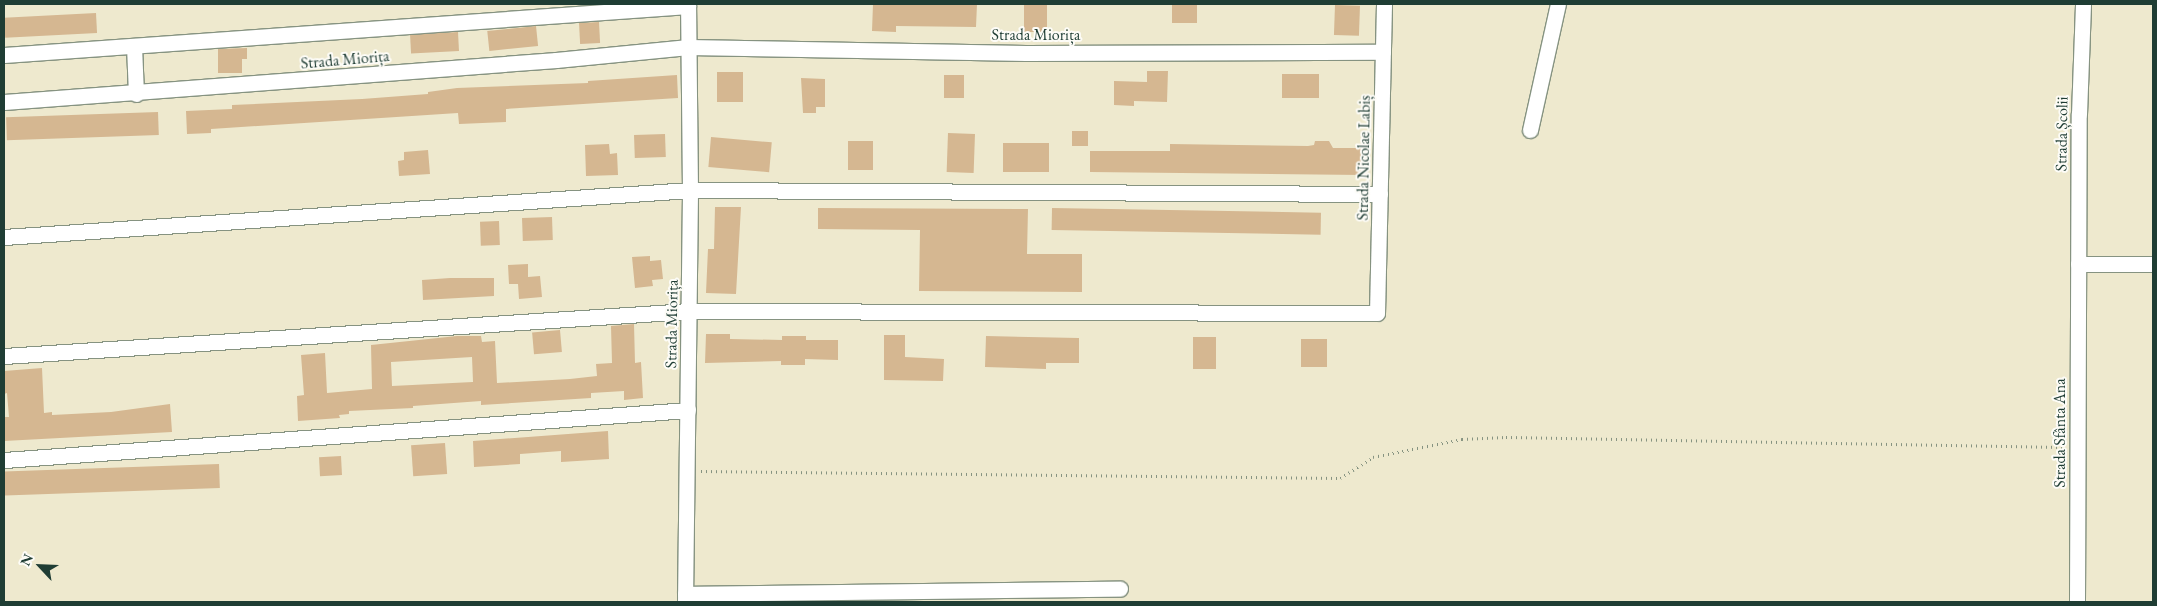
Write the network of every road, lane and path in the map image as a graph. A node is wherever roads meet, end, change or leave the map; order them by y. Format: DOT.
graph roads {
  1 [pos="1384,4"];
  2 [pos="1558,4"];
  3 [pos="2083,4"];
  4 [pos="688,5"];
  5 [pos="134,46"];
  6 [pos="688,47"];
  7 [pos="1383,52"];
  8 [pos="4,55"];
  9 [pos="136,94"];
  10 [pos="4,102"];
  11 [pos="1530,130"];
  12 [pos="690,190"];
  13 [pos="1380,194"];
  14 [pos="4,236"];
  15 [pos="2078,264"];
  16 [pos="2153,264"];
  17 [pos="690,311"];
  18 [pos="4,356"];
  19 [pos="688,410"];
  20 [pos="2078,448"];
  21 [pos="4,460"];
  22 [pos="687,470"];
  23 [pos="1120,589"];
  24 [pos="685,598"];
  25 [pos="2077,602"];
  1 -- 7 [label="street, Strada Nicolae Labiș"];
  2 -- 11 [label="street"];
  3 -- 15 [label="street, Strada Școlii"];
  4 -- 5 [label="street, Strada Miorița"];
  4 -- 6 [label="street, Strada Miorița"];
  5 -- 8 [label="street, Strada Miorița"];
  5 -- 9 [label="street"];
  6 -- 7 [label="street, Strada Miorița"];
  6 -- 9 [label="street, Strada Miorița"];
  6 -- 12 [label="street, Strada Miorița"];
  7 -- 13 [label="street, Strada Nicolae Labiș"];
  9 -- 10 [label="street, Strada Miorița"];
  12 -- 13 [label="street"];
  12 -- 14 [label="street"];
  12 -- 17 [label="street, Strada Miorița"];
  13 -- 17 [label="street, Strada Nicolae Labiș"];
  15 -- 16 [label="street"];
  15 -- 20 [label="street, Strada Sfânta Ana"];
  17 -- 18 [label="street"];
  17 -- 19 [label="street, Strada Miorița"];
  19 -- 21 [label="street"];
  19 -- 22 [label="street, Strada Miorița"];
  20 -- 22 [label="path"];
  20 -- 25 [label="street, Strada Sfânta Ana"];
  22 -- 24 [label="street, Strada Miorița"];
  23 -- 24 [label="street"];
}
